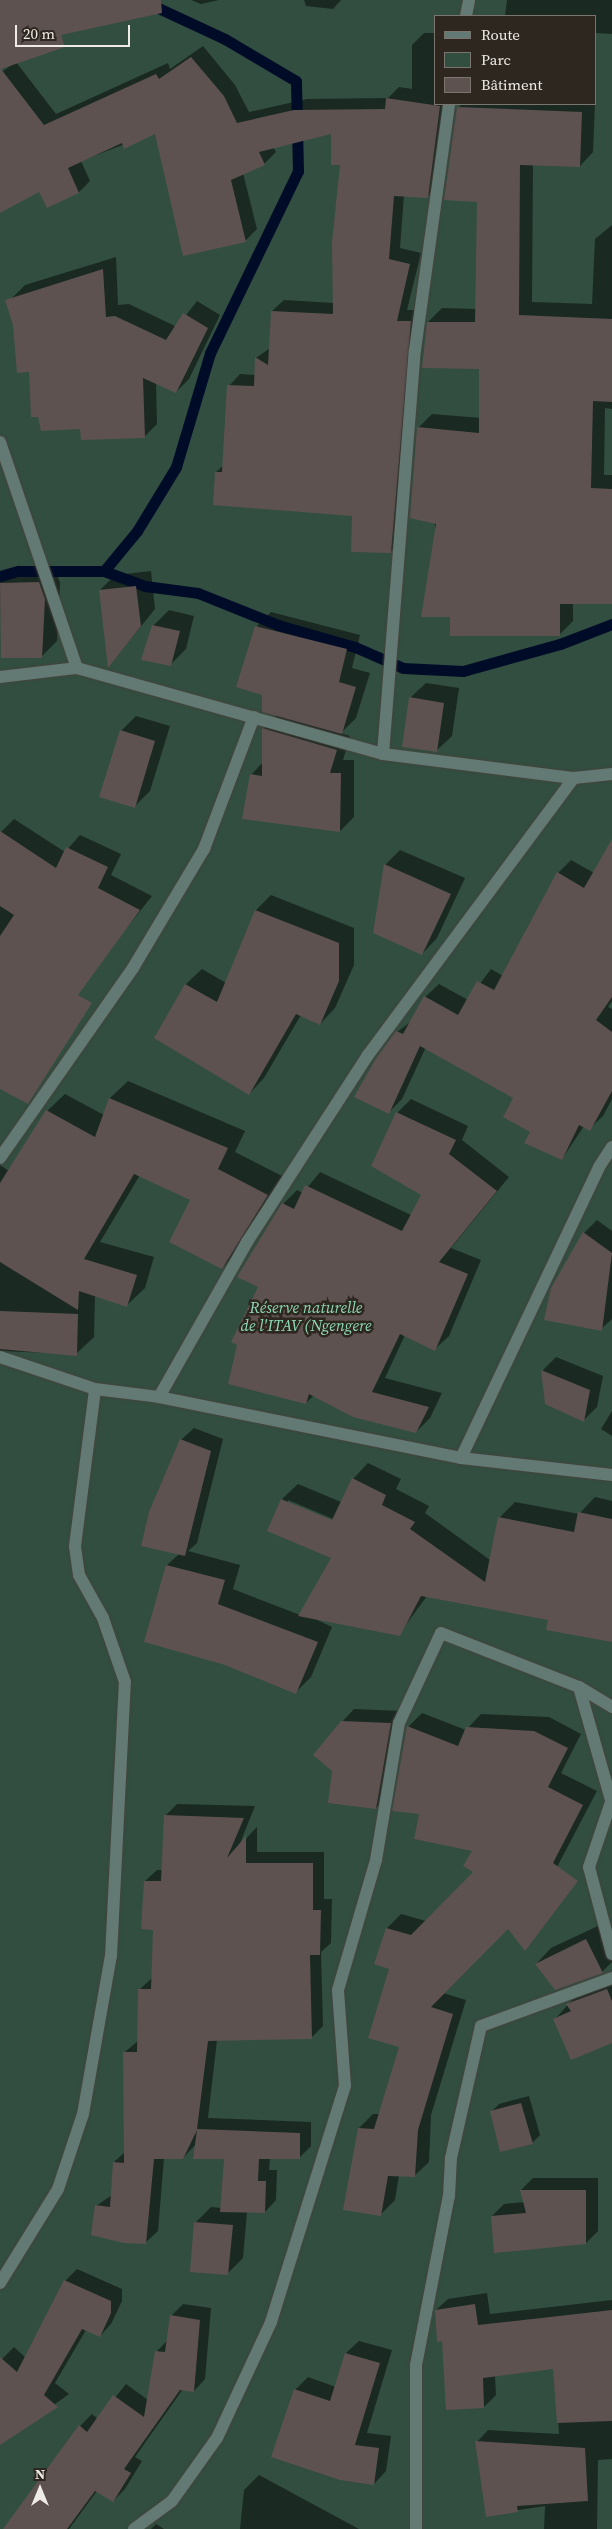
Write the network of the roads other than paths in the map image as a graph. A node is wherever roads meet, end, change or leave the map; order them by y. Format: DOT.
graph roads {
  1 [pos="469,0"];
  2 [pos="466,15"];
  3 [pos="450,105"];
  4 [pos="0,442"];
  5 [pos="77,668"];
  6 [pos="0,677"];
  7 [pos="254,717"];
  8 [pos="383,754"];
  9 [pos="612,774"];
  10 [pos="574,778"];
  11 [pos="612,1148"];
  12 [pos="0,1157"];
  13 [pos="0,1357"];
  14 [pos="95,1389"];
  15 [pos="159,1397"];
  16 [pos="462,1458"];
  17 [pos="612,1475"];
  18 [pos="580,1687"];
  19 [pos="612,1706"];
  20 [pos="612,1803"];
  21 [pos="612,1954"];
  22 [pos="612,1978"];
  23 [pos="0,2283"];
  24 [pos="134,2529"];
  25 [pos="416,2529"];
  1 -- 2 [label="street"];
  3 -- 8 [label="street"];
  4 -- 5 [label="street"];
  5 -- 6 [label="street"];
  5 -- 7 [label="street"];
  7 -- 8 [label="street"];
  7 -- 12 [label="street"];
  8 -- 10 [label="street"];
  9 -- 10 [label="street"];
  10 -- 15 [label="street"];
  11 -- 16 [label="street"];
  13 -- 14 [label="street"];
  14 -- 15 [label="street"];
  14 -- 23 [label="street"];
  15 -- 16 [label="street"];
  16 -- 17 [label="street"];
  18 -- 19 [label="street"];
  18 -- 20 [label="street"];
  18 -- 24 [label="street"];
  20 -- 21 [label="street"];
  22 -- 25 [label="street"];
}
